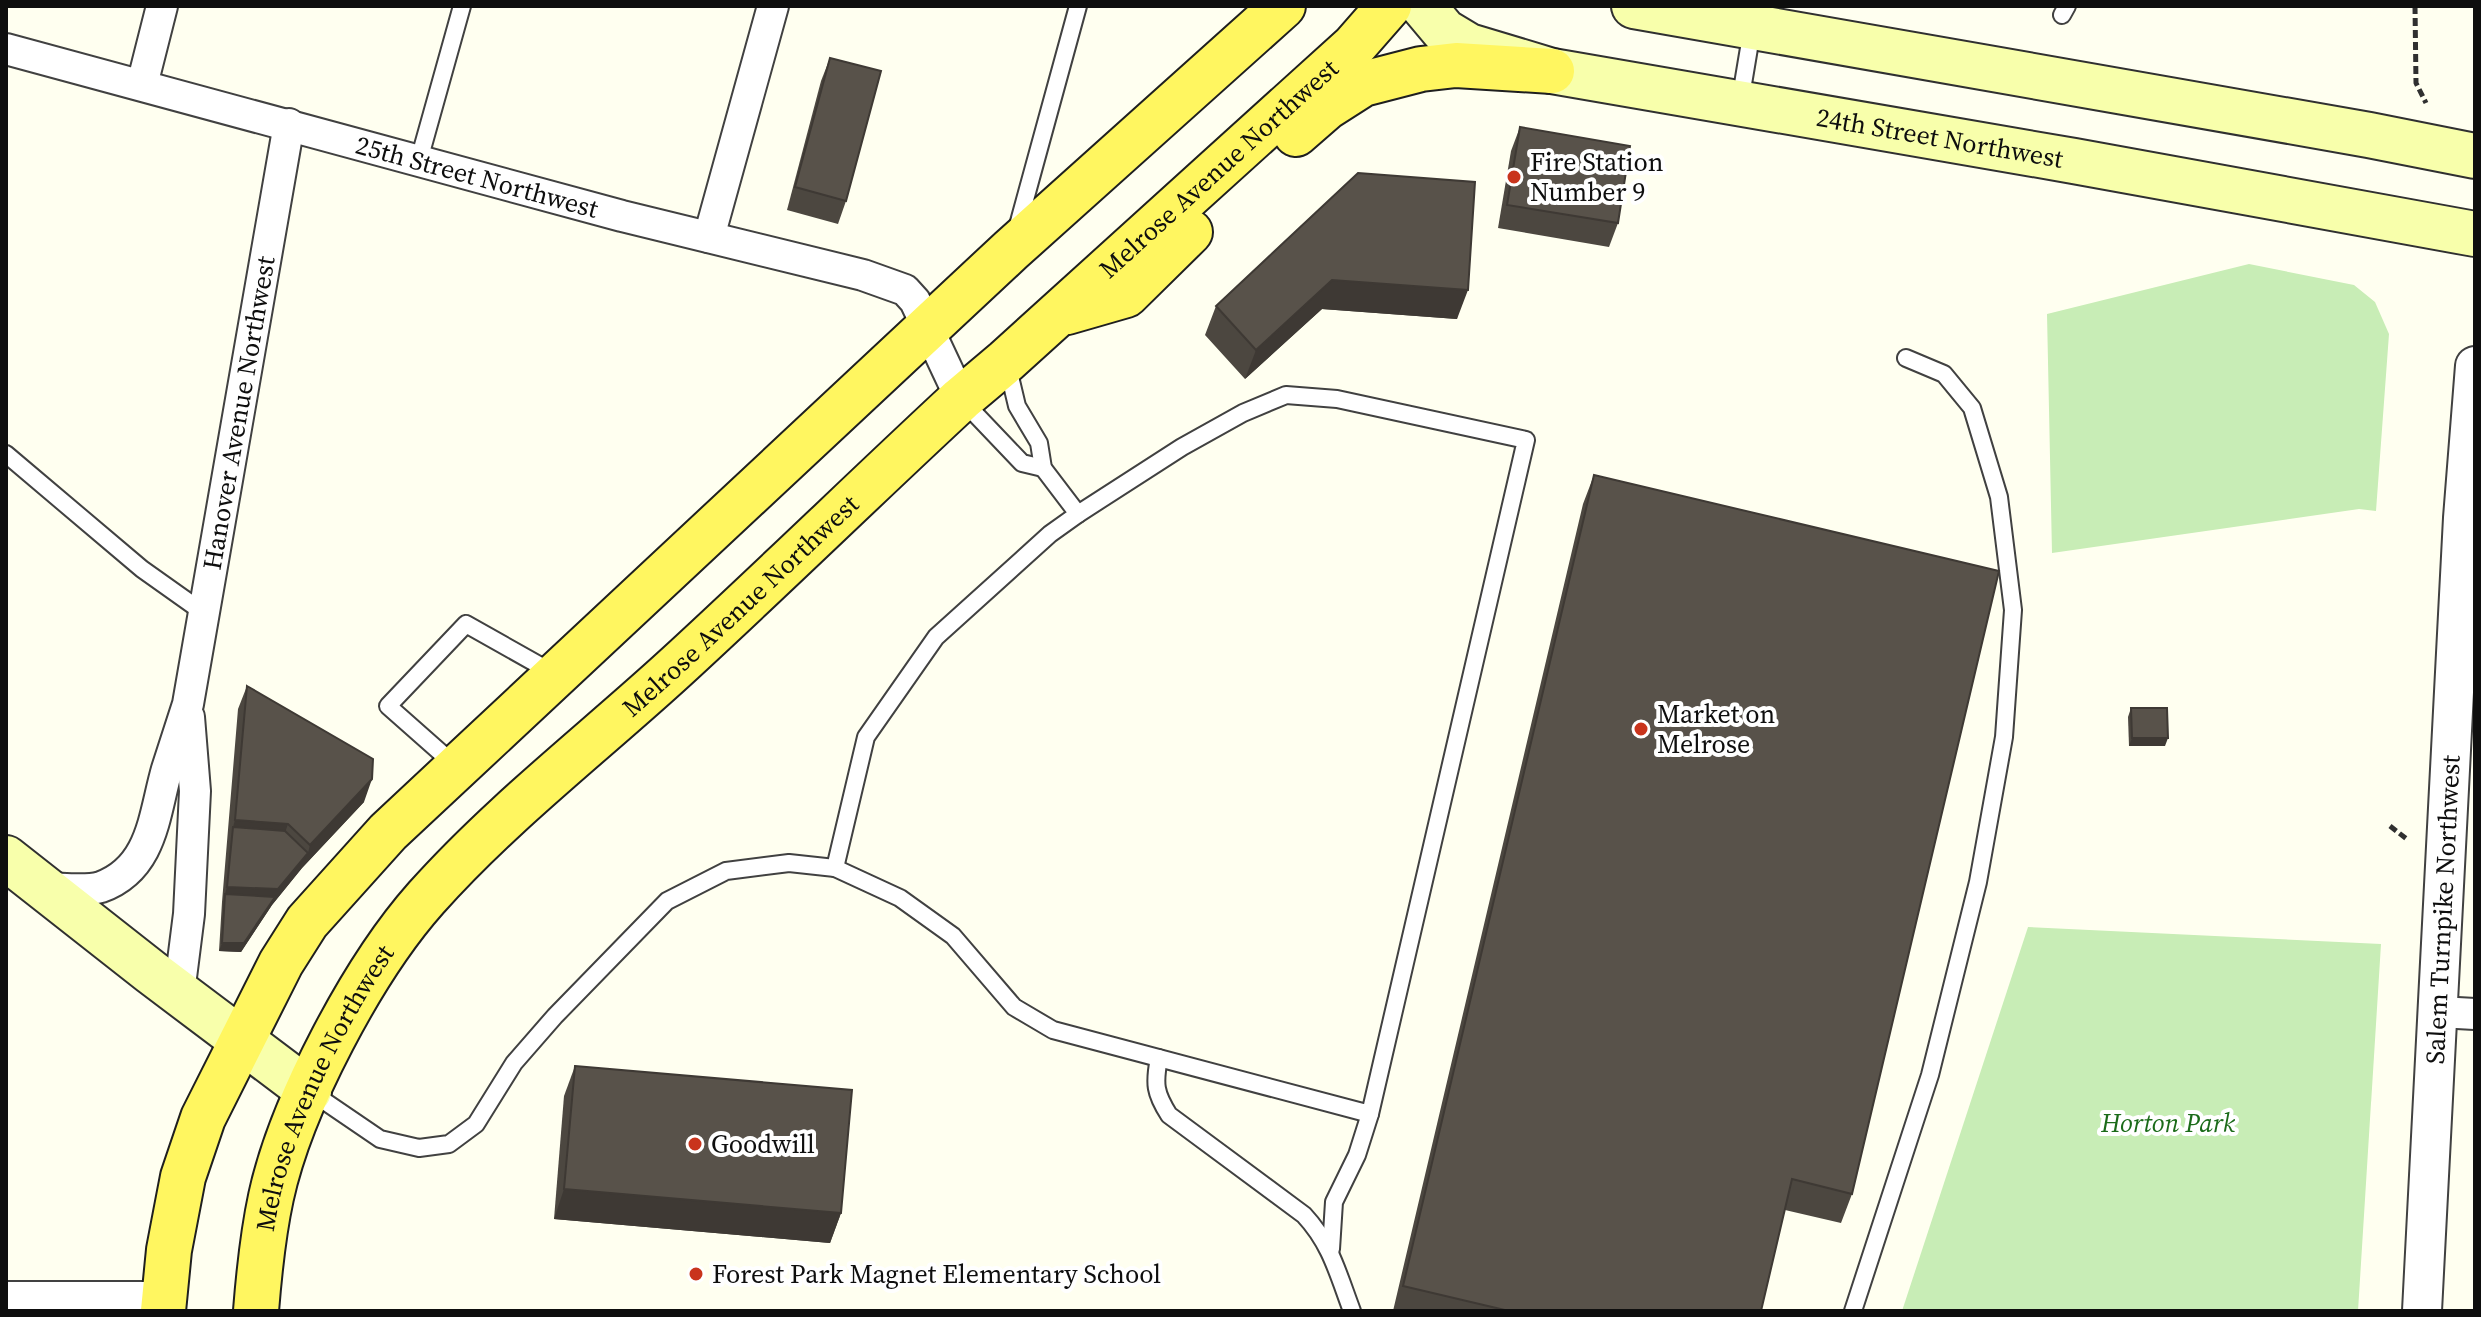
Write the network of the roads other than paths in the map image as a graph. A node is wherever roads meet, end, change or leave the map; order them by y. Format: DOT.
graph roads {
  1 [pos="162,6"];
  2 [pos="462,6"];
  3 [pos="773,6"];
  4 [pos="1078,6"];
  5 [pos="1389,6"];
  6 [pos="1423,6"];
  7 [pos="1634,6"];
  8 [pos="1279,13"];
  9 [pos="1753,27"];
  10 [pos="6,49"];
  11 [pos="1552,71"];
  12 [pos="142,85"];
  13 [pos="1740,103"];
  14 [pos="289,124"];
  15 [pos="2475,156"];
  16 [pos="419,160"];
  17 [pos="2475,234"];
  18 [pos="709,237"];
  19 [pos="1011,250"];
  20 [pos="1057,315"];
  21 [pos="928,330"];
  22 [pos="1906,358"];
  23 [pos="1006,361"];
  24 [pos="2475,366"];
  25 [pos="961,399"];
  26 [pos="6,454"];
  27 [pos="1043,468"];
  28 [pos="2471,478"];
  29 [pos="1078,514"];
  30 [pos="204,613"];
  31 [pos="557,675"];
  32 [pos="188,704"];
  33 [pos="457,768"];
  34 [pos="6,858"];
  35 [pos="835,868"];
  36 [pos="45,888"];
  37 [pos="179,993"];
  38 [pos="2457,1013"];
  39 [pos="241,1040"];
  40 [pos="1159,1058"];
  41 [pos="309,1091"];
  42 [pos="1370,1114"];
  43 [pos="1331,1251"];
  44 [pos="6,1297"];
  45 [pos="163,1304"];
  46 [pos="256,1311"];
  47 [pos="1352,1311"];
  48 [pos="1853,1311"];
  49 [pos="2422,1311"];
  1 -- 12 [label="street"];
  2 -- 16 [label="lane"];
  3 -- 18 [label="street"];
  4 -- 19 [label="lane"];
  5 -- 20 [label="main road, Melrose Avenue Northwest"];
  6 -- 11 [label="main road, 24th Street Northwest"];
  7 -- 9 [label="main road"];
  8 -- 19 [label="main road"];
  9 -- 13 [label="lane"];
  9 -- 15 [label="main road"];
  10 -- 12 [label="street, 25th Street Northwest"];
  11 -- 13 [label="main road, 24th Street Northwest"];
  11 -- 20 [label="main road"];
  12 -- 14 [label="street, 25th Street Northwest"];
  13 -- 17 [label="main road, 24th Street Northwest"];
  14 -- 16 [label="street, 25th Street Northwest"];
  14 -- 30 [label="street, Hanover Avenue Northwest"];
  16 -- 18 [label="street, 25th Street Northwest"];
  18 -- 21 [label="street, 25th Street Northwest"];
  19 -- 21 [label="main road"];
  20 -- 23 [label="main road, Melrose Avenue Northwest"];
  21 -- 25 [label="street, 25th Street Northwest"];
  21 -- 31 [label="main road"];
  22 -- 48 [label="lane"];
  23 -- 25 [label="main road, Melrose Avenue Northwest"];
  23 -- 27 [label="lane"];
  24 -- 28 [label="street, Salem Turnpike Northwest"];
  25 -- 27 [label="lane"];
  25 -- 41 [label="main road, Melrose Avenue Northwest"];
  26 -- 30 [label="lane"];
  27 -- 29 [label="lane"];
  28 -- 38 [label="street, Salem Turnpike Northwest"];
  29 -- 35 [label="lane"];
  29 -- 42 [label="lane"];
  30 -- 32 [label="street, Hanover Avenue Northwest"];
  31 -- 33 [label="main road"];
  31 -- 33 [label="lane"];
  32 -- 36 [label="street, Hanover Avenue Northwest"];
  32 -- 37 [label="street, Hanover Avenue Northwest"];
  33 -- 39 [label="main road"];
  34 -- 36 [label="main road"];
  35 -- 40 [label="lane"];
  35 -- 41 [label="lane"];
  36 -- 37 [label="main road"];
  37 -- 39 [label="main road"];
  38 -- 49 [label="street, Salem Turnpike Northwest"];
  39 -- 41 [label="main road"];
  39 -- 45 [label="main road"];
  40 -- 42 [label="lane"];
  40 -- 43 [label="lane"];
  41 -- 46 [label="main road, Melrose Avenue Northwest"];
  42 -- 43 [label="lane"];
  43 -- 47 [label="lane"];
  44 -- 45 [label="street"];
}
